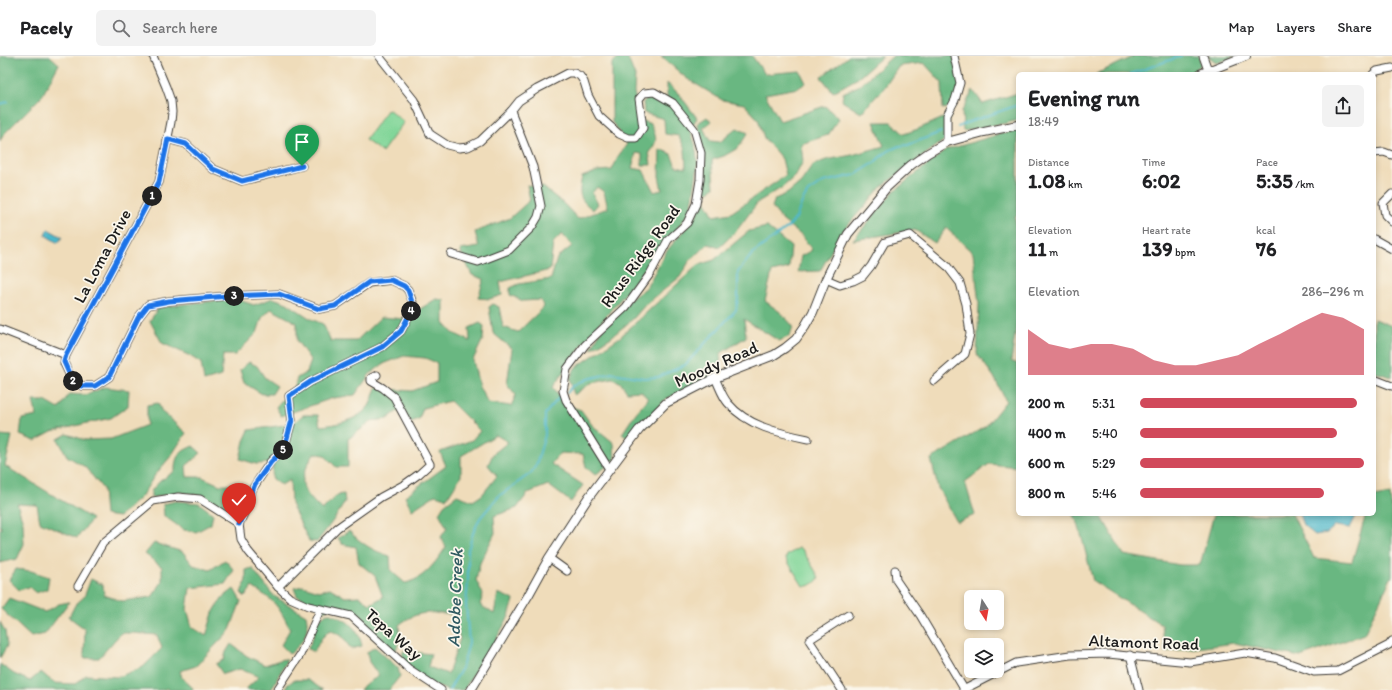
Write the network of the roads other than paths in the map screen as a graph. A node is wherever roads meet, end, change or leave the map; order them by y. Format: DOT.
graph roads {
  1 [pos="153,56"];
  2 [pos="379,56"];
  3 [pos="954,56"];
  4 [pos="1203,56"];
  5 [pos="1246,56"];
  6 [pos="1392,68"];
  7 [pos="1204,72"];
  8 [pos="1376,72"];
  9 [pos="511,111"];
  10 [pos="1016,125"];
  11 [pos="168,139"];
  12 [pos="947,142"];
  13 [pos="1376,153"];
  14 [pos="1392,155"];
  15 [pos="302,166"];
  16 [pos="1392,194"];
  17 [pos="1392,222"];
  18 [pos="1376,240"];
  19 [pos="1392,248"];
  20 [pos="451,254"];
  21 [pos="826,279"];
  22 [pos="0,329"];
  23 [pos="66,355"];
  24 [pos="377,375"];
  25 [pos="715,378"];
  26 [pos="1376,380"];
  27 [pos="934,381"];
  28 [pos="1392,386"];
  29 [pos="808,439"];
  30 [pos="609,469"];
  31 [pos="239,524"];
  32 [pos="549,558"];
  33 [pos="895,570"];
  34 [pos="567,571"];
  35 [pos="78,586"];
  36 [pos="278,587"];
  37 [pos="320,610"];
  38 [pos="848,615"];
  39 [pos="1392,641"];
  40 [pos="1130,655"];
  41 [pos="963,689"];
  42 [pos="277,690"];
  43 [pos="441,690"];
  44 [pos="471,690"];
  45 [pos="842,690"];
  46 [pos="1139,690"];
  1 -- 11 [label="street, La Loma Drive"];
  2 -- 9 [label="street, Rhus Ridge Road"];
  3 -- 12 [label="street"];
  4 -- 7 [label="street"];
  5 -- 7 [label="street"];
  6 -- 8 [label="street"];
  9 -- 20 [label="street"];
  9 -- 30 [label="street, Rhus Ridge Road"];
  10 -- 12 [label="street, Moody Road"];
  11 -- 15 [label="street"];
  11 -- 23 [label="street, La Loma Drive"];
  12 -- 21 [label="street, Moody Road"];
  13 -- 14 [label="street"];
  16 -- 17 [label="street"];
  18 -- 19 [label="street"];
  21 -- 25 [label="street, Moody Road"];
  21 -- 27 [label="street"];
  22 -- 23 [label="street"];
  23 -- 31 [label="street"];
  24 -- 36 [label="street"];
  25 -- 29 [label="street"];
  25 -- 30 [label="street, Moody Road"];
  26 -- 28 [label="street"];
  30 -- 32 [label="street, Moody Road"];
  31 -- 35 [label="street"];
  31 -- 36 [label="street, Tepa Way"];
  32 -- 34 [label="street"];
  32 -- 44 [label="street, Moody Road"];
  33 -- 41 [label="street"];
  36 -- 37 [label="street, Tepa Way"];
  37 -- 42 [label="street"];
  37 -- 43 [label="street, Tepa Way"];
  38 -- 45 [label="street"];
  39 -- 40 [label="street, Altamont Road"];
  40 -- 41 [label="street, Altamont Road"];
  40 -- 46 [label="street"];
}
